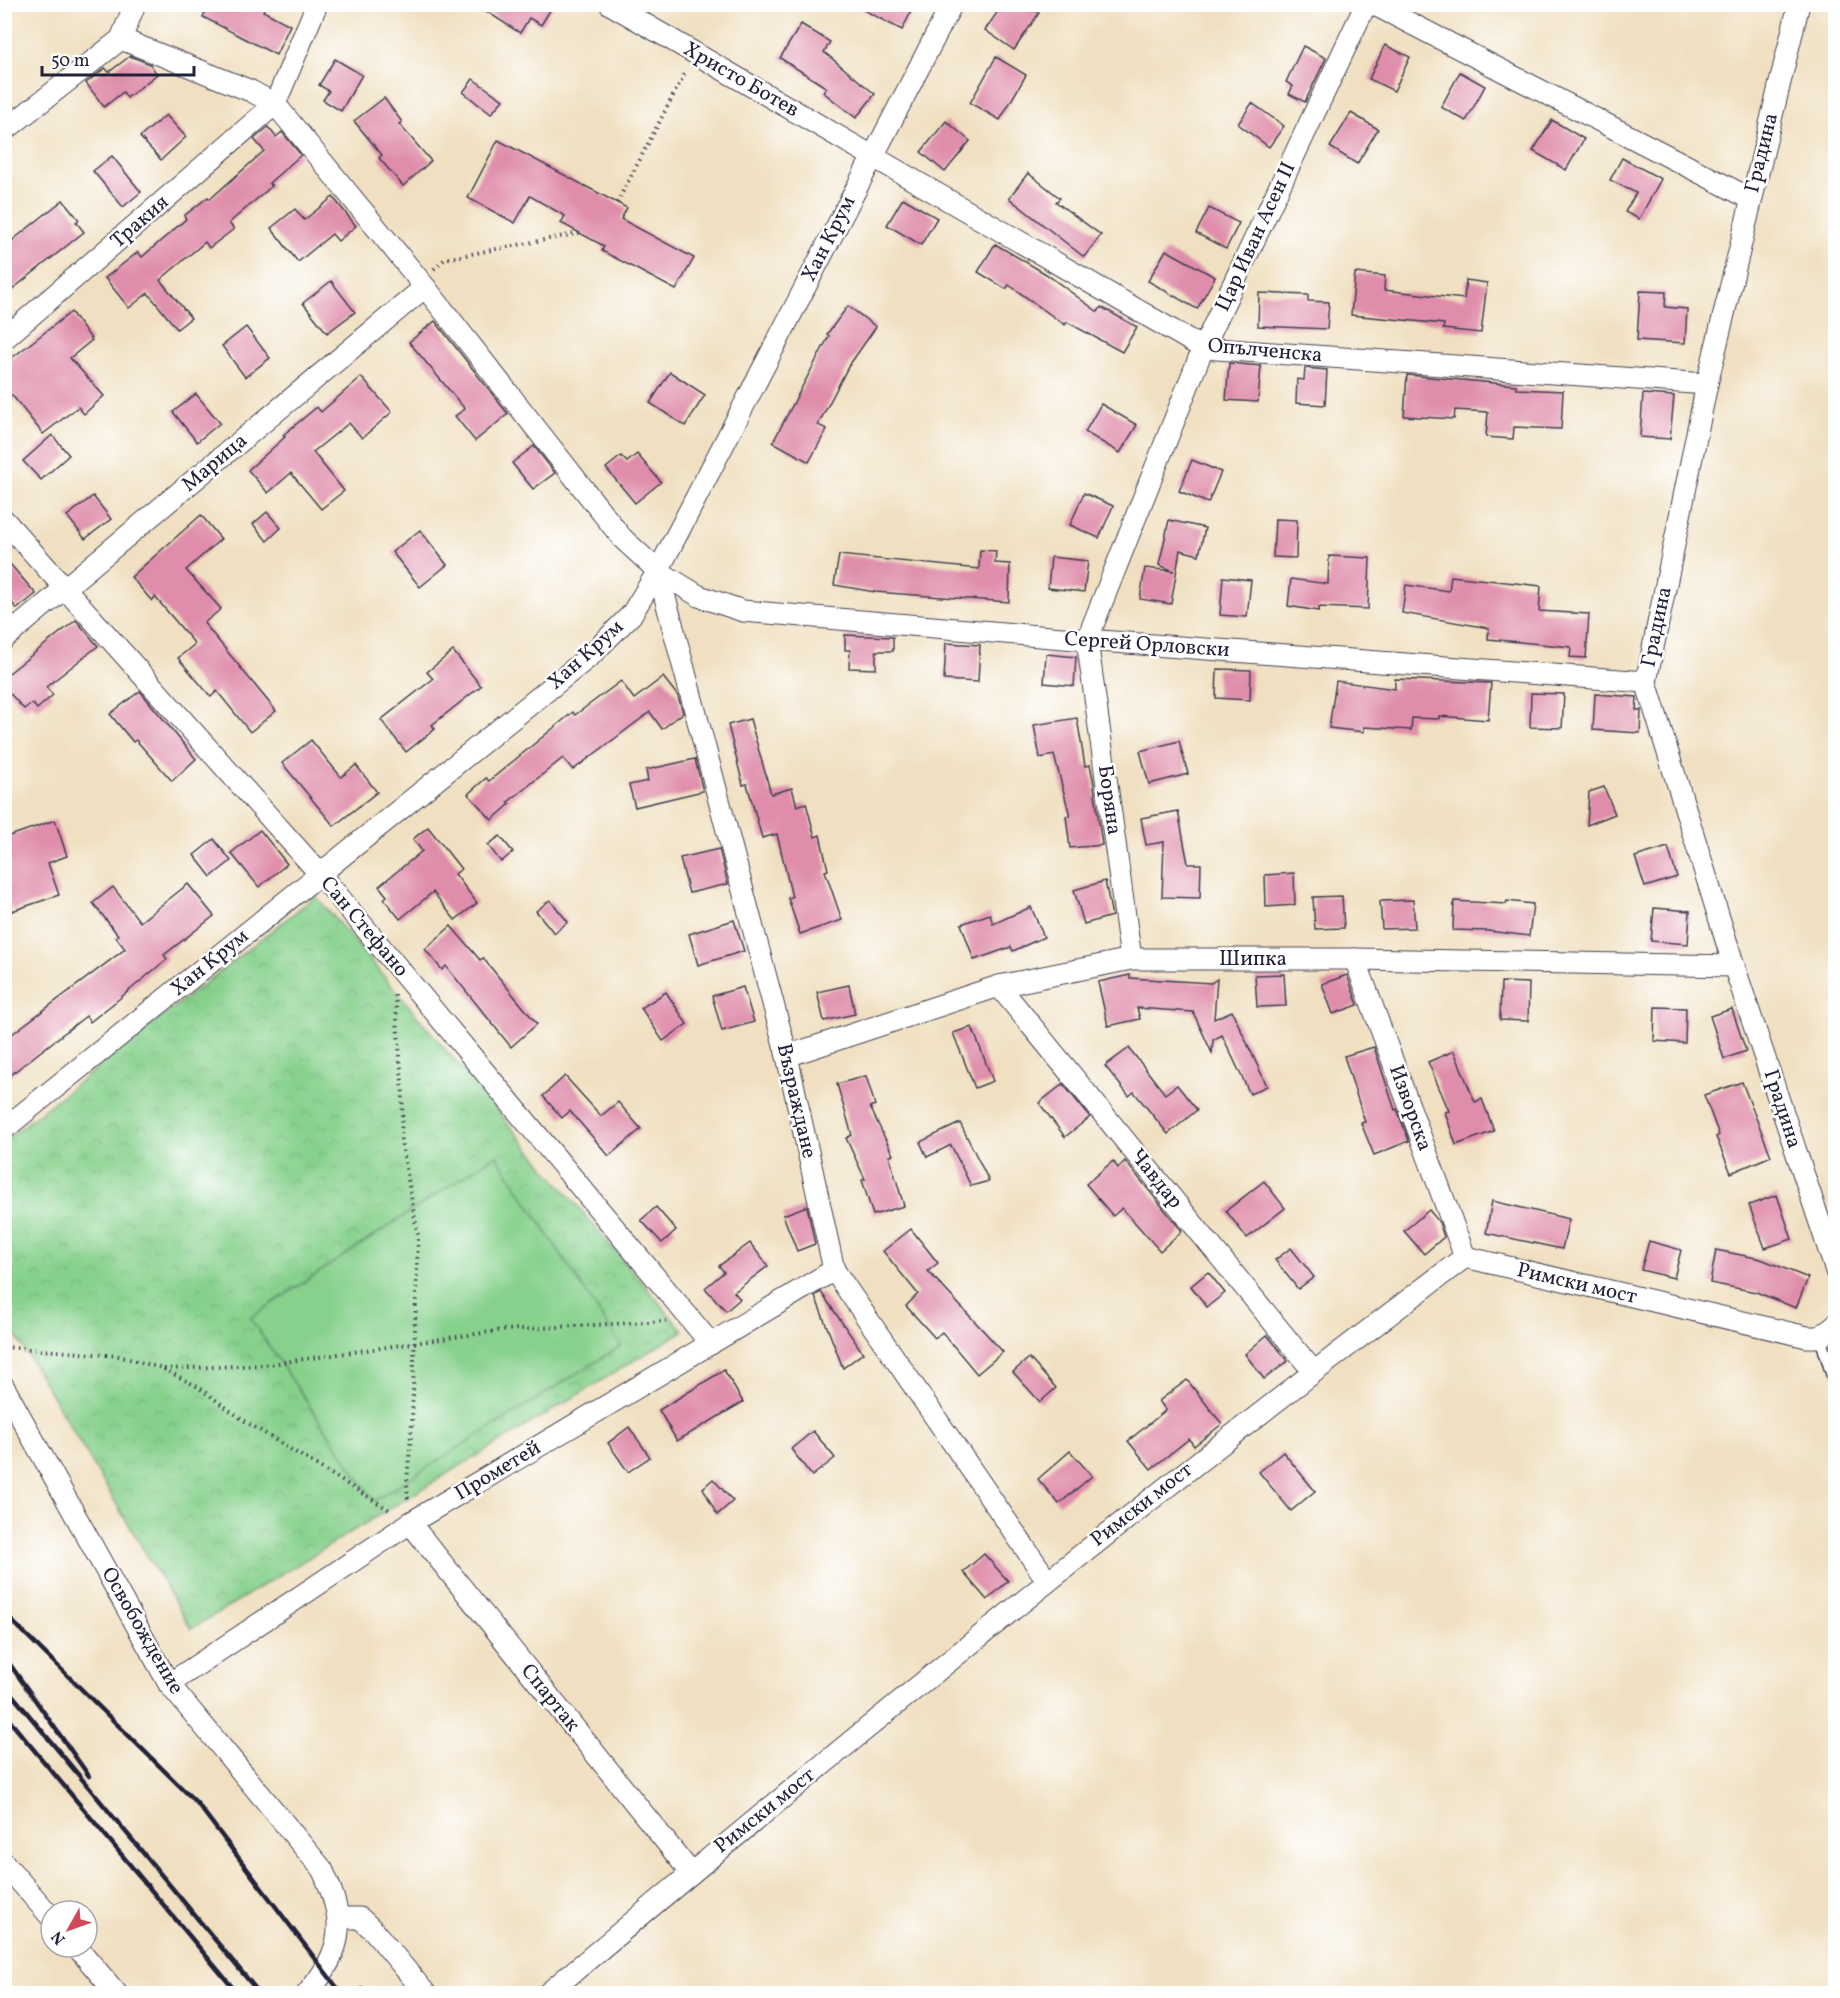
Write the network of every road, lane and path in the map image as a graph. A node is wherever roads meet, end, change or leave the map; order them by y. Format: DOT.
graph roads {
  1 [pos="135,4"];
  2 [pos="317,4"];
  3 [pos="610,4"];
  4 [pos="952,4"];
  5 [pos="1366,4"];
  6 [pos="1373,4"];
  7 [pos="1798,4"];
  8 [pos="631,10"];
  9 [pos="121,39"];
  10 [pos="695,53"];
  11 [pos="275,104"];
  12 [pos="4,131"];
  13 [pos="873,155"];
  14 [pos="1751,200"];
  15 [pos="617,203"];
  16 [pos="580,233"];
  17 [pos="423,285"];
  18 [pos="4,339"];
  19 [pos="1203,348"];
  20 [pos="1707,384"];
  21 [pos="4,520"];
  22 [pos="658,571"];
  23 [pos="63,589"];
  24 [pos="4,639"];
  25 [pos="1088,640"];
  26 [pos="1646,682"];
  27 [pos="320,874"];
  28 [pos="1131,959"];
  29 [pos="1355,959"];
  30 [pos="1734,966"];
  31 [pos="999,986"];
  32 [pos="394,994"];
  33 [pos="787,1056"];
  34 [pos="4,1129"];
  35 [pos="1465,1257"];
  36 [pos="834,1270"];
  37 [pos="1836,1271"];
  38 [pos="691,1320"];
  39 [pos="1828,1331"];
  40 [pos="413,1342"];
  41 [pos="711,1344"];
  42 [pos="4,1347"];
  43 [pos="164,1369"];
  44 [pos="1313,1371"];
  45 [pos="4,1387"];
  46 [pos="1836,1389"];
  47 [pos="410,1523"];
  48 [pos="1047,1580"];
  49 [pos="169,1684"];
  50 [pos="4,1863"];
  51 [pos="691,1873"];
  52 [pos="39,1903"];
  53 [pos="338,1918"];
  54 [pos="87,1959"];
  55 [pos="117,1994"];
  56 [pos="307,1994"];
  57 [pos="426,1994"];
  58 [pos="547,1994"];
  1 -- 9 [label="street"];
  2 -- 11 [label="street"];
  3 -- 8 [label="street, Христо Ботев"];
  4 -- 13 [label="street, Хан Крум"];
  5 -- 19 [label="street, Цар Иван Асен II"];
  6 -- 14 [label="street"];
  7 -- 14 [label="street, Градина"];
  8 -- 10 [label="street, Христо Ботев"];
  9 -- 11 [label="street"];
  9 -- 12 [label="street"];
  10 -- 13 [label="street, Христо Ботев"];
  10 -- 15 [label="path"];
  11 -- 17 [label="street, Сергей Орловски"];
  11 -- 18 [label="street, Тракия"];
  13 -- 19 [label="street, Опълченска"];
  13 -- 22 [label="street, Хан Крум"];
  14 -- 20 [label="street, Градина"];
  16 -- 17 [label="path"];
  17 -- 22 [label="street, Сергей Орловски"];
  17 -- 23 [label="street, Марица"];
  19 -- 20 [label="street, Опълченска"];
  19 -- 25 [label="street, Цар Иван Асен II"];
  20 -- 26 [label="street, Градина"];
  21 -- 23 [label="street, Сан Стефано"];
  22 -- 25 [label="street, Сергей Орловски"];
  22 -- 27 [label="street, Хан Крум"];
  22 -- 33 [label="street, Възраждане"];
  23 -- 24 [label="street, Марица"];
  23 -- 27 [label="street, Сан Стефано"];
  25 -- 26 [label="street, Сергей Орловски"];
  25 -- 28 [label="street, Боряна"];
  26 -- 30 [label="street, Градина"];
  27 -- 34 [label="street, Хан Крум"];
  27 -- 38 [label="street, Сан Стефано"];
  28 -- 29 [label="street, Шипка"];
  28 -- 31 [label="street, Шипка"];
  29 -- 30 [label="street, Шипка"];
  29 -- 35 [label="street, Изворска"];
  30 -- 37 [label="street, Градина"];
  31 -- 33 [label="street, Шипка"];
  31 -- 44 [label="street, Чавдар"];
  32 -- 40 [label="path"];
  33 -- 36 [label="street, Възраждане"];
  35 -- 39 [label="street, Римски мост"];
  35 -- 44 [label="street, Римски мост"];
  36 -- 41 [label="street, Прометей"];
  36 -- 48 [label="street, Възраждане"];
  38 -- 40 [label="path"];
  38 -- 41 [label="street, Сан Стефано"];
  39 -- 46 [label="lane"];
  40 -- 43 [label="path"];
  40 -- 47 [label="path"];
  41 -- 47 [label="street, Прометей"];
  42 -- 43 [label="path"];
  43 -- 47 [label="path"];
  44 -- 48 [label="street, Римски мост"];
  45 -- 49 [label="street, Освобождение"];
  47 -- 49 [label="street, Прометей"];
  47 -- 51 [label="street, Спартак"];
  48 -- 51 [label="street, Римски мост"];
  49 -- 53 [label="street, Освобождение"];
  50 -- 52 [label="street"];
  51 -- 58 [label="street, Римски мост"];
  53 -- 56 [label="street, Освобождение"];
  53 -- 57 [label="street"];
  54 -- 55 [label="street"];
}
